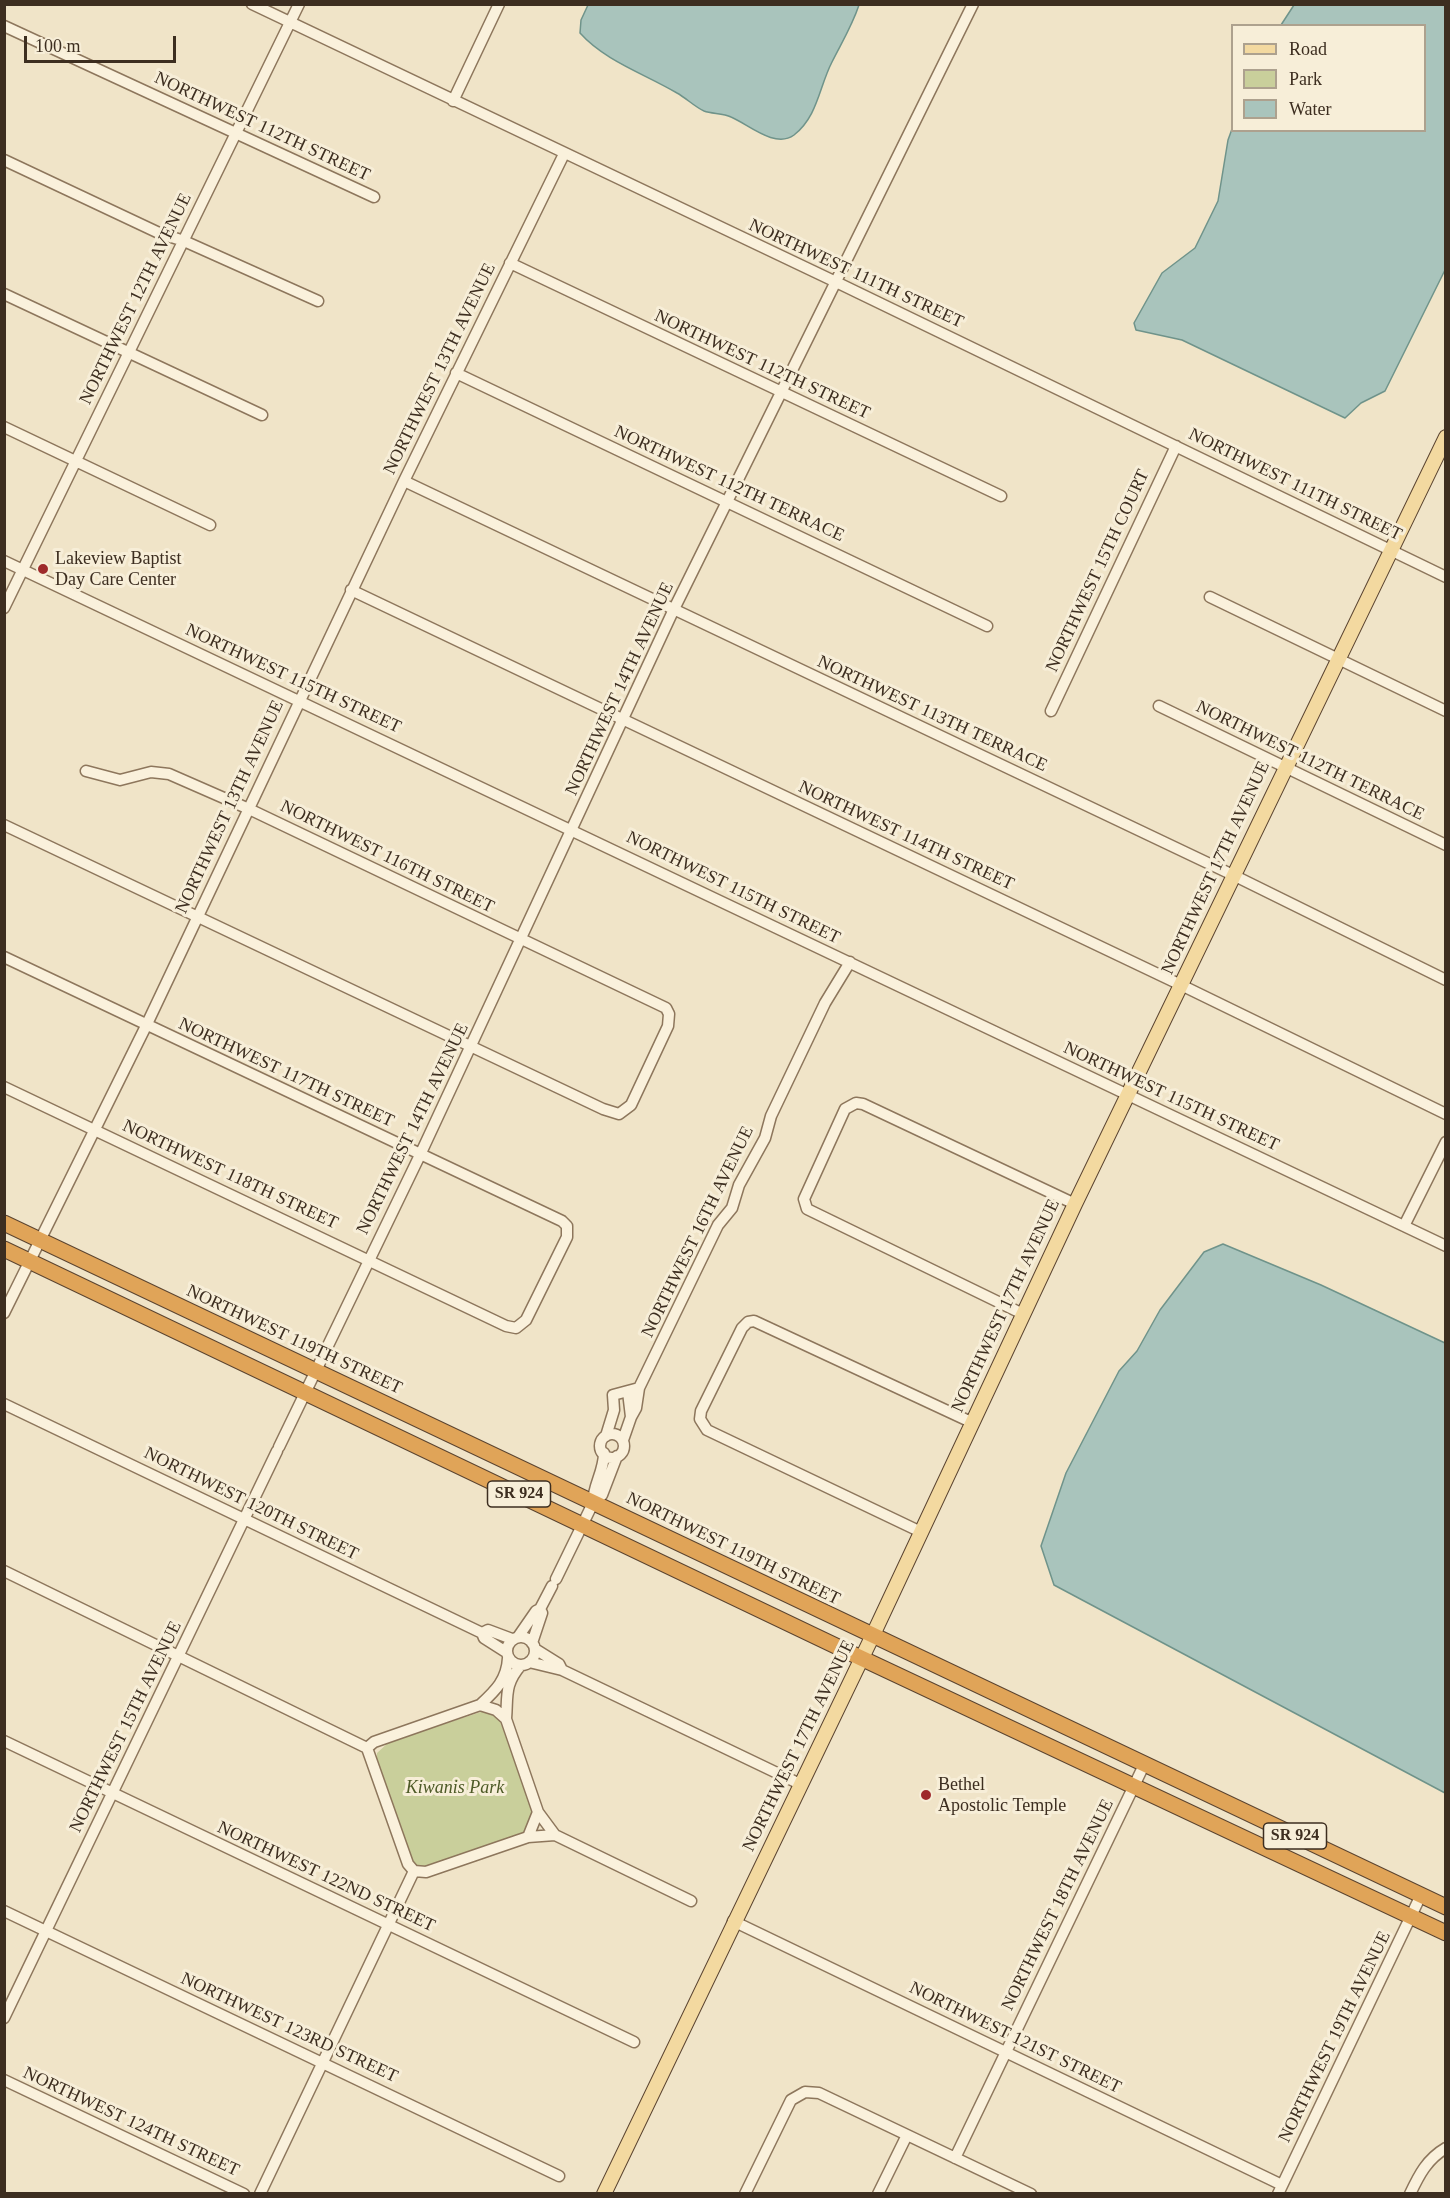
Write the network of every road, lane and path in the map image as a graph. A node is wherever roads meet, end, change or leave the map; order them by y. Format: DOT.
graph roads {
  1 [pos="252,4"];
  2 [pos="299,4"];
  3 [pos="499,4"];
  4 [pos="973,4"];
  5 [pos="290,22"];
  6 [pos="4,26"];
  7 [pos="453,101"];
  8 [pos="235,133"];
  9 [pos="564,154"];
  10 [pos="4,160"];
  11 [pos="374,197"];
  12 [pos="184,242"];
  13 [pos="510,263"];
  14 [pos="836,282"];
  15 [pos="4,294"];
  16 [pos="318,301"];
  17 [pos="128,352"];
  18 [pos="456,374"];
  19 [pos="782,393"];
  20 [pos="262,415"];
  21 [pos="4,427"];
  22 [pos="1446,437"];
  23 [pos="1176,446"];
  24 [pos="75,461"];
  25 [pos="404,481"];
  26 [pos="1001,496"];
  27 [pos="728,501"];
  28 [pos="210,525"];
  29 [pos="1390,550"];
  30 [pos="4,561"];
  31 [pos="23,570"];
  32 [pos="1446,577"];
  33 [pos="351,590"];
  34 [pos="1210,597"];
  35 [pos="4,608"];
  36 [pos="674,609"];
  37 [pos="987,626"];
  38 [pos="1337,658"];
  39 [pos="299,700"];
  40 [pos="1159,706"];
  41 [pos="1051,711"];
  42 [pos="1446,711"];
  43 [pos="623,719"];
  44 [pos="1285,766"];
  45 [pos="87,771"];
  46 [pos="249,808"];
  47 [pos="4,825"];
  48 [pos="573,830"];
  49 [pos="1446,846"];
  50 [pos="1233,875"];
  51 [pos="197,917"];
  52 [pos="521,940"];
  53 [pos="4,957"];
  54 [pos="850,962"];
  55 [pos="1446,980"];
  56 [pos="1181,985"];
  57 [pos="146,1026"];
  58 [pos="470,1047"];
  59 [pos="4,1087"];
  60 [pos="1127,1096"];
  61 [pos="1446,1114"];
  62 [pos="95,1130"];
  63 [pos="1446,1142"];
  64 [pos="420,1155"];
  65 [pos="1075,1204"];
  66 [pos="4,1223"];
  67 [pos="1404,1226"];
  68 [pos="41,1240"];
  69 [pos="1446,1246"];
  70 [pos="4,1249"];
  71 [pos="369,1259"];
  72 [pos="30,1261"];
  73 [pos="4,1313"];
  74 [pos="1023,1314"];
  75 [pos="506,1326"];
  76 [pos="316,1372"];
  77 [pos="634,1390"];
  78 [pos="306,1392"];
  79 [pos="4,1404"];
  80 [pos="614,1410"];
  81 [pos="630,1414"];
  82 [pos="971,1422"];
  83 [pos="606,1436"];
  84 [pos="623,1440"];
  85 [pos="604,1453"];
  86 [pos="617,1456"];
  87 [pos="593,1503"];
  88 [pos="244,1519"];
  89 [pos="583,1525"];
  90 [pos="921,1532"];
  91 [pos="4,1571"];
  92 [pos="540,1609"];
  93 [pos="482,1632"];
  94 [pos="872,1637"];
  95 [pos="515,1638"];
  96 [pos="533,1646"];
  97 [pos="178,1655"];
  98 [pos="507,1655"];
  99 [pos="861,1659"];
  100 [pos="525,1664"];
  101 [pos="561,1670"];
  102 [pos="480,1705"];
  103 [pos="506,1719"];
  104 [pos="4,1742"];
  105 [pos="367,1748"];
  106 [pos="1144,1765"];
  107 [pos="800,1784"];
  108 [pos="1134,1786"];
  109 [pos="112,1793"];
  110 [pos="538,1812"];
  111 [pos="555,1835"];
  112 [pos="528,1837"];
  113 [pos="414,1871"];
  114 [pos="1421,1895"];
  115 [pos="691,1901"];
  116 [pos="1446,1907"];
  117 [pos="4,1911"];
  118 [pos="1411,1917"];
  119 [pos="733,1922"];
  120 [pos="389,1924"];
  121 [pos="46,1931"];
  122 [pos="1446,1933"];
  123 [pos="4,2018"];
  124 [pos="634,2042"];
  125 [pos="1005,2052"];
  126 [pos="323,2062"];
  127 [pos="4,2080"];
  128 [pos="907,2135"];
  129 [pos="1446,2148"];
  130 [pos="955,2158"];
  131 [pos="559,2176"];
  132 [pos="1012,2189"];
  133 [pos="1280,2189"];
  134 [pos="244,2193"];
  135 [pos="260,2193"];
  136 [pos="604,2193"];
  137 [pos="745,2193"];
  138 [pos="879,2193"];
  139 [pos="1031,2193"];
  140 [pos="1410,2193"];
  1 -- 5 [label="street, NORTHWEST 111TH STREET"];
  2 -- 5 [label="street, NORTHWEST 12TH AVENUE"];
  3 -- 7 [label="street"];
  4 -- 14 [label="street, NORTHWEST 14TH AVENUE"];
  5 -- 7 [label="street, NORTHWEST 111TH STREET"];
  5 -- 8 [label="street, NORTHWEST 12TH AVENUE"];
  6 -- 8 [label="street, NORTHWEST 112TH STREET"];
  7 -- 9 [label="street, NORTHWEST 111TH STREET"];
  8 -- 11 [label="street, NORTHWEST 112TH STREET"];
  8 -- 12 [label="street, NORTHWEST 12TH AVENUE"];
  9 -- 13 [label="street, NORTHWEST 13TH AVENUE"];
  9 -- 14 [label="street, NORTHWEST 111TH STREET"];
  10 -- 12 [label="street"];
  12 -- 16 [label="street"];
  12 -- 17 [label="street, NORTHWEST 12TH AVENUE"];
  13 -- 18 [label="street, NORTHWEST 13TH AVENUE"];
  13 -- 19 [label="street, NORTHWEST 112TH STREET"];
  14 -- 19 [label="street, NORTHWEST 14TH AVENUE"];
  14 -- 23 [label="street, NORTHWEST 111TH STREET"];
  15 -- 17 [label="street"];
  17 -- 20 [label="street"];
  17 -- 24 [label="street, NORTHWEST 12TH AVENUE"];
  18 -- 25 [label="street, NORTHWEST 13TH AVENUE"];
  18 -- 27 [label="street, NORTHWEST 112TH TERRACE"];
  19 -- 26 [label="street, NORTHWEST 112TH STREET"];
  19 -- 27 [label="street, NORTHWEST 14TH AVENUE"];
  21 -- 24 [label="street"];
  22 -- 29 [label="main road, NORTHWEST 17TH AVENUE"];
  23 -- 29 [label="street, NORTHWEST 111TH STREET"];
  23 -- 41 [label="street, NORTHWEST 15TH COURT"];
  24 -- 28 [label="street"];
  24 -- 31 [label="street, NORTHWEST 12TH AVENUE"];
  25 -- 33 [label="street, NORTHWEST 13TH AVENUE"];
  25 -- 36 [label="street, NORTHWEST 113TH TERRACE"];
  27 -- 36 [label="street, NORTHWEST 14TH AVENUE"];
  27 -- 37 [label="street, NORTHWEST 112TH TERRACE"];
  29 -- 32 [label="street, NORTHWEST 111TH STREET"];
  29 -- 38 [label="main road, NORTHWEST 17TH AVENUE"];
  30 -- 31 [label="street, NORTHWEST 115TH STREET"];
  31 -- 35 [label="street, NORTHWEST 12TH AVENUE"];
  31 -- 39 [label="street, NORTHWEST 115TH STREET"];
  33 -- 39 [label="street, NORTHWEST 13TH AVENUE"];
  33 -- 43 [label="street, NORTHWEST 114TH STREET"];
  34 -- 38 [label="street"];
  36 -- 43 [label="street, NORTHWEST 14TH AVENUE"];
  36 -- 50 [label="street, NORTHWEST 113TH TERRACE"];
  38 -- 42 [label="street"];
  38 -- 44 [label="main road, NORTHWEST 17TH AVENUE"];
  39 -- 46 [label="street, NORTHWEST 13TH AVENUE"];
  39 -- 48 [label="street, NORTHWEST 115TH STREET"];
  40 -- 44 [label="street, NORTHWEST 112TH TERRACE"];
  43 -- 48 [label="street, NORTHWEST 14TH AVENUE"];
  43 -- 56 [label="street, NORTHWEST 114TH STREET"];
  44 -- 49 [label="street, NORTHWEST 112TH TERRACE"];
  44 -- 50 [label="main road, NORTHWEST 17TH AVENUE"];
  45 -- 46 [label="street, NORTHWEST 116TH STREET"];
  46 -- 51 [label="street, NORTHWEST 13TH AVENUE"];
  46 -- 52 [label="street, NORTHWEST 116TH STREET"];
  47 -- 51 [label="street"];
  48 -- 52 [label="street, NORTHWEST 14TH AVENUE"];
  48 -- 54 [label="street, NORTHWEST 115TH STREET"];
  50 -- 55 [label="street, NORTHWEST 113TH TERRACE"];
  50 -- 56 [label="main road, NORTHWEST 17TH AVENUE"];
  51 -- 57 [label="street, NORTHWEST 13TH AVENUE"];
  51 -- 58 [label="street"];
  52 -- 58 [label="street, NORTHWEST 14TH AVENUE"];
  52 -- 58 [label="street, NORTHWEST 116TH STREET"];
  53 -- 57 [label="street, NORTHWEST 117TH STREET"];
  54 -- 60 [label="street, NORTHWEST 115TH STREET"];
  54 -- 77 [label="street, NORTHWEST 16TH AVENUE"];
  56 -- 60 [label="main road, NORTHWEST 17TH AVENUE"];
  56 -- 61 [label="street, NORTHWEST 114TH STREET"];
  57 -- 62 [label="street, NORTHWEST 13TH AVENUE"];
  57 -- 64 [label="street, NORTHWEST 117TH STREET"];
  58 -- 64 [label="street, NORTHWEST 14TH AVENUE"];
  59 -- 62 [label="street, NORTHWEST 118TH STREET"];
  60 -- 65 [label="main road, NORTHWEST 17TH AVENUE"];
  60 -- 67 [label="street, NORTHWEST 115TH STREET"];
  62 -- 68 [label="street, NORTHWEST 13TH AVENUE"];
  62 -- 71 [label="street, NORTHWEST 118TH STREET"];
  63 -- 67 [label="street"];
  64 -- 71 [label="street, NORTHWEST 14TH AVENUE"];
  64 -- 75 [label="street, NORTHWEST 117TH STREET"];
  65 -- 74 [label="main road, NORTHWEST 17TH AVENUE"];
  65 -- 74 [label="street"];
  66 -- 68 [label="highway, NORTHWEST 119TH STREET / SR 924"];
  67 -- 69 [label="street, NORTHWEST 115TH STREET"];
  68 -- 72 [label="street, NORTHWEST 13TH AVENUE"];
  68 -- 76 [label="highway, NORTHWEST 119TH STREET / SR 924"];
  70 -- 72 [label="highway, SR 924"];
  71 -- 75 [label="street, NORTHWEST 118TH STREET"];
  71 -- 76 [label="street, NORTHWEST 14TH AVENUE"];
  72 -- 73 [label="street, NORTHWEST 13TH AVENUE"];
  72 -- 78 [label="highway, SR 924"];
  74 -- 82 [label="main road, NORTHWEST 17TH AVENUE"];
  76 -- 78 [label="street, NORTHWEST 14TH AVENUE"];
  76 -- 87 [label="highway, NORTHWEST 119TH STREET / SR 924"];
  77 -- 80 [label="street, NORTHWEST 16TH AVENUE"];
  77 -- 81 [label="street, NORTHWEST 16TH AVENUE"];
  78 -- 88 [label="street, NORTHWEST 15TH AVENUE"];
  78 -- 89 [label="highway, SR 924"];
  79 -- 88 [label="street, NORTHWEST 120TH STREET"];
  80 -- 81 [label="street"];
  80 -- 83 [label="street, NORTHWEST 16TH AVENUE"];
  81 -- 84 [label="street, NORTHWEST 16TH AVENUE"];
  82 -- 90 [label="main road, NORTHWEST 17TH AVENUE"];
  82 -- 90 [label="street"];
  83 -- 84 [label="street"];
  83 -- 85 [label="street, NORTHWEST 16TH AVENUE"];
  84 -- 86 [label="street, NORTHWEST 16TH AVENUE"];
  85 -- 86 [label="street"];
  85 -- 87 [label="street, NORTHWEST 16TH AVENUE"];
  86 -- 87 [label="street, NORTHWEST 16TH AVENUE"];
  87 -- 89 [label="street, NORTHWEST 16TH AVENUE"];
  87 -- 94 [label="highway, NORTHWEST 119TH STREET / SR 924"];
  88 -- 93 [label="street, NORTHWEST 120TH STREET"];
  88 -- 97 [label="street, NORTHWEST 15TH AVENUE"];
  89 -- 92 [label="street, NORTHWEST 16TH AVENUE"];
  89 -- 99 [label="highway, SR 924"];
  90 -- 94 [label="main road, NORTHWEST 17TH AVENUE"];
  91 -- 97 [label="street"];
  92 -- 95 [label="street"];
  92 -- 96 [label="street"];
  93 -- 95 [label="street, NORTHWEST 120TH STREET"];
  93 -- 98 [label="street, NORTHWEST 120TH STREET"];
  94 -- 99 [label="main road, NORTHWEST 17TH AVENUE"];
  94 -- 106 [label="highway, NORTHWEST 119TH STREET / SR 924"];
  95 -- 96 [label="street, NORTHWEST 120TH STREET"];
  95 -- 98 [label="street"];
  96 -- 100 [label="street"];
  96 -- 101 [label="street, NORTHWEST 120TH STREET"];
  97 -- 105 [label="street"];
  97 -- 109 [label="street, NORTHWEST 15TH AVENUE"];
  98 -- 100 [label="street, NORTHWEST 120TH STREET"];
  98 -- 102 [label="street"];
  99 -- 107 [label="main road, NORTHWEST 17TH AVENUE"];
  99 -- 108 [label="highway, SR 924"];
  100 -- 101 [label="street, NORTHWEST 120TH STREET"];
  100 -- 103 [label="street"];
  101 -- 107 [label="street, NORTHWEST 120TH STREET"];
  102 -- 103 [label="street"];
  102 -- 105 [label="street"];
  103 -- 110 [label="street"];
  104 -- 109 [label="street, NORTHWEST 122ND STREET"];
  105 -- 113 [label="street"];
  106 -- 108 [label="street, NORTHWEST 18TH AVENUE"];
  106 -- 114 [label="highway, NORTHWEST 119TH STREET / SR 924"];
  107 -- 119 [label="main road, NORTHWEST 17TH AVENUE"];
  108 -- 118 [label="highway, SR 924"];
  108 -- 125 [label="street, NORTHWEST 18TH AVENUE"];
  109 -- 120 [label="street, NORTHWEST 122ND STREET"];
  109 -- 121 [label="street, NORTHWEST 15TH AVENUE"];
  110 -- 111 [label="street"];
  110 -- 112 [label="street"];
  111 -- 112 [label="street"];
  111 -- 115 [label="street"];
  112 -- 113 [label="street"];
  113 -- 120 [label="street"];
  114 -- 116 [label="highway, NORTHWEST 119TH STREET / SR 924"];
  114 -- 118 [label="street, NORTHWEST 19TH AVENUE"];
  117 -- 121 [label="street, NORTHWEST 123RD STREET"];
  118 -- 122 [label="highway, SR 924"];
  118 -- 133 [label="street, NORTHWEST 19TH AVENUE"];
  119 -- 125 [label="street, NORTHWEST 121ST STREET"];
  119 -- 136 [label="main road, NORTHWEST 17TH AVENUE"];
  120 -- 124 [label="street, NORTHWEST 122ND STREET"];
  120 -- 126 [label="street"];
  121 -- 123 [label="street, NORTHWEST 15TH AVENUE"];
  121 -- 126 [label="street, NORTHWEST 123RD STREET"];
  125 -- 130 [label="street, NORTHWEST 18TH AVENUE"];
  125 -- 133 [label="street, NORTHWEST 121ST STREET"];
  126 -- 131 [label="street, NORTHWEST 123RD STREET"];
  126 -- 135 [label="street"];
  127 -- 134 [label="street, NORTHWEST 124TH STREET"];
  128 -- 130 [label="street"];
  128 -- 137 [label="street"];
  128 -- 138 [label="street"];
  129 -- 140 [label="street"];
  130 -- 132 [label="street"];
  132 -- 139 [label="street"];
}
